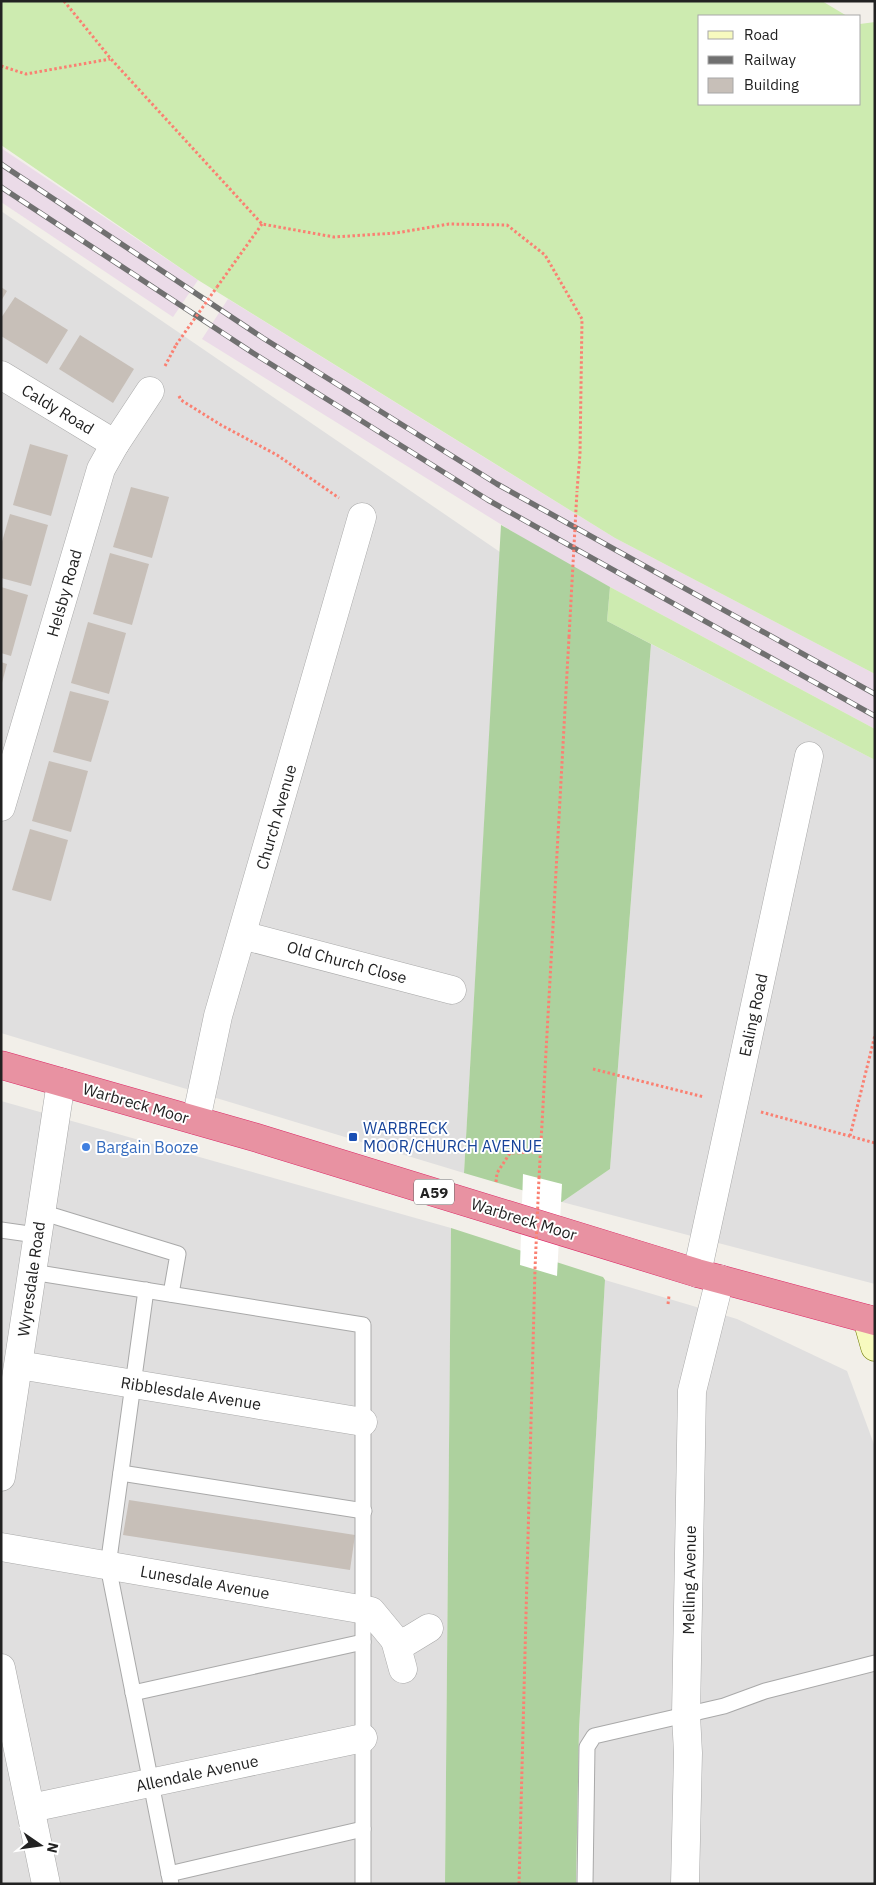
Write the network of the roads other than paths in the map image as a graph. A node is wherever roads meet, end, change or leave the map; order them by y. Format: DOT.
graph roads {
  1 [pos="1,375"];
  2 [pos="163,391"];
  3 [pos="115,444"];
  4 [pos="362,516"];
  5 [pos="809,756"];
  6 [pos="1,807"];
  7 [pos="242,935"];
  8 [pos="452,990"];
  9 [pos="1,1065"];
  10 [pos="61,1082"];
  11 [pos="196,1120"];
  12 [pos="39,1223"];
  13 [pos="1,1230"];
  14 [pos="32,1272"];
  15 [pos="708,1276"];
  16 [pos="146,1290"];
  17 [pos="171,1294"];
  18 [pos="871,1320"];
  19 [pos="875,1347"];
  20 [pos="19,1365"];
  21 [pos="133,1384"];
  22 [pos="363,1422"];
  23 [pos="121,1473"];
  24 [pos="1,1477"];
  25 [pos="364,1511"];
  26 [pos="1,1548"];
  27 [pos="108,1566"];
  28 [pos="363,1609"];
  29 [pos="429,1628"];
  30 [pos="394,1640"];
  31 [pos="363,1642"];
  32 [pos="875,1663"];
  33 [pos="1,1668"];
  34 [pos="403,1669"];
  35 [pos="133,1693"];
  36 [pos="686,1715"];
  37 [pos="363,1738"];
  38 [pos="151,1783"];
  39 [pos="31,1808"];
  40 [pos="363,1829"];
  41 [pos="170,1879"];
  42 [pos="46,1884"];
  43 [pos="363,1884"];
  44 [pos="585,1884"];
  45 [pos="685,1884"];
  1 -- 3 [label="street, Caldy Road"];
  2 -- 3 [label="street, Helsby Road"];
  3 -- 6 [label="street, Helsby Road"];
  4 -- 7 [label="street, Church Avenue"];
  5 -- 15 [label="street, Ealing Road"];
  7 -- 8 [label="street, Old Church Close"];
  7 -- 11 [label="street, Church Avenue"];
  9 -- 10 [label="highway, Warbreck Moor / A59"];
  10 -- 11 [label="highway, Warbreck Moor / A59"];
  10 -- 12 [label="street, Wyresdale Road"];
  11 -- 15 [label="highway, Warbreck Moor / A59"];
  12 -- 13 [label="lane"];
  12 -- 14 [label="street, Wyresdale Road"];
  12 -- 17 [label="lane"];
  14 -- 16 [label="lane"];
  14 -- 20 [label="street, Wyresdale Road"];
  15 -- 18 [label="highway, Warbreck Moor / A59"];
  15 -- 36 [label="street, Melling Avenue"];
  16 -- 17 [label="lane"];
  16 -- 21 [label="lane"];
  17 -- 22 [label="lane"];
  18 -- 19 [label="street"];
  20 -- 21 [label="street, Ribblesdale Avenue"];
  20 -- 24 [label="street, Wyresdale Road"];
  21 -- 22 [label="street, Ribblesdale Avenue"];
  21 -- 23 [label="lane"];
  22 -- 25 [label="lane"];
  23 -- 25 [label="lane"];
  23 -- 27 [label="lane"];
  25 -- 28 [label="lane"];
  26 -- 27 [label="street, Lunesdale Avenue"];
  27 -- 28 [label="street, Lunesdale Avenue"];
  27 -- 35 [label="lane"];
  28 -- 30 [label="street, Lunesdale Avenue"];
  28 -- 31 [label="lane"];
  29 -- 30 [label="street"];
  30 -- 34 [label="street, Lunesdale Avenue"];
  31 -- 35 [label="lane"];
  31 -- 37 [label="lane"];
  32 -- 36 [label="lane"];
  33 -- 39 [label="street"];
  35 -- 38 [label="lane"];
  36 -- 44 [label="lane"];
  36 -- 45 [label="street, Melling Avenue"];
  37 -- 38 [label="street, Allendale Avenue"];
  37 -- 40 [label="lane"];
  38 -- 39 [label="street, Allendale Avenue"];
  38 -- 41 [label="lane"];
  39 -- 42 [label="street"];
  40 -- 41 [label="lane"];
  40 -- 43 [label="lane"];
}
